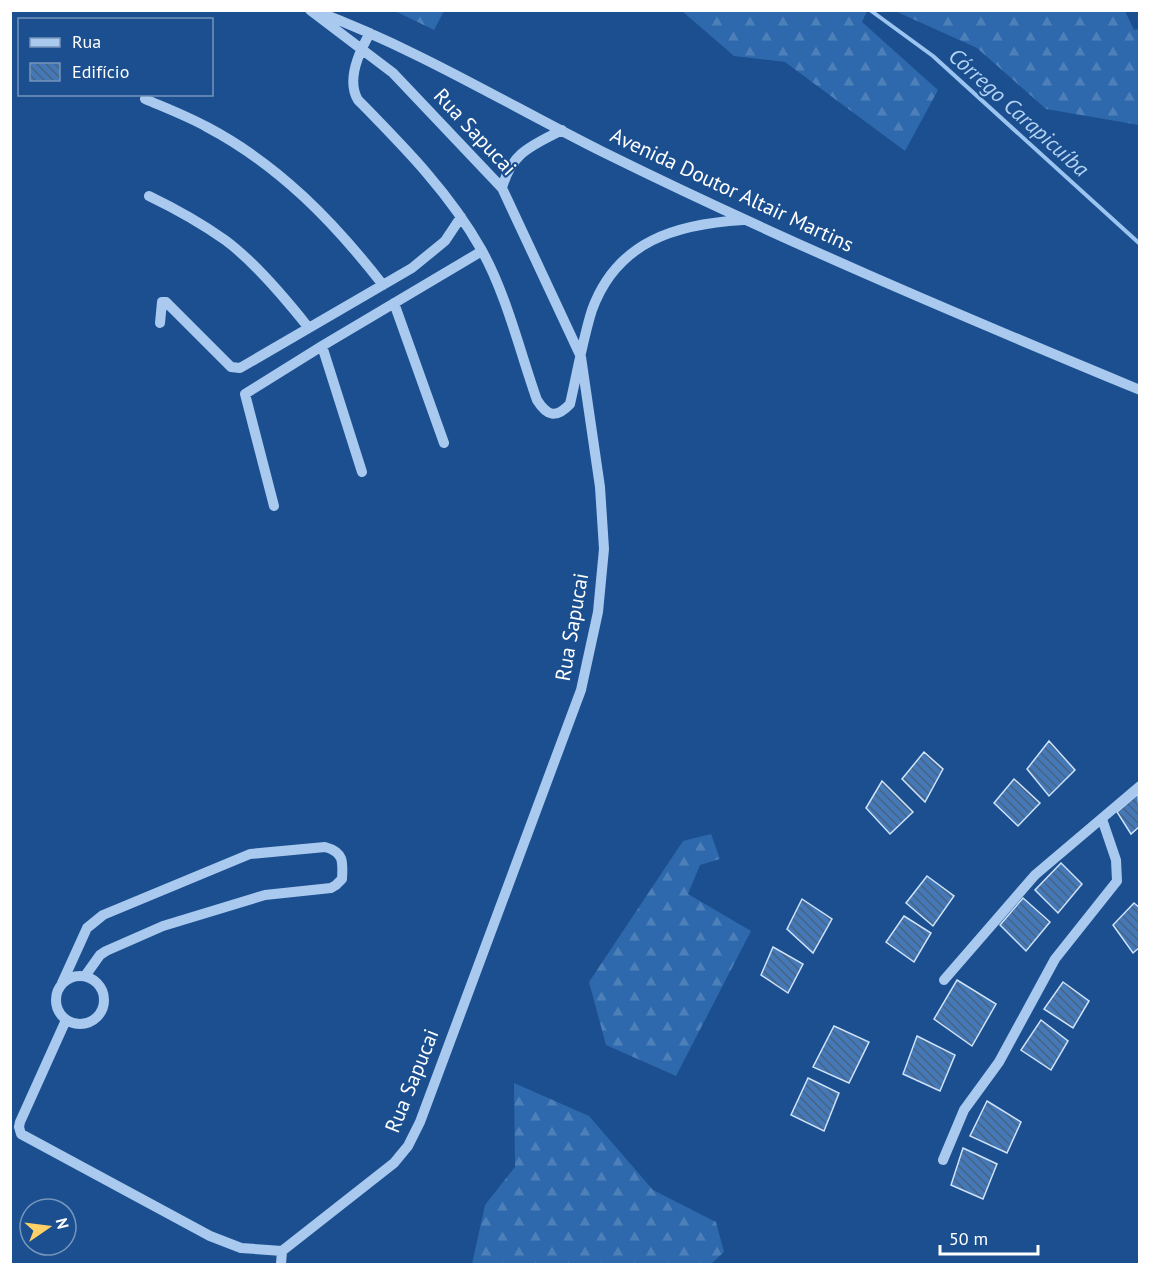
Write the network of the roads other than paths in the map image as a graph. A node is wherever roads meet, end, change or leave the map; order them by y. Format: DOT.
graph roads {
  1 [pos="310,10"];
  2 [pos="315,10"];
  3 [pos="370,33"];
  4 [pos="361,48"];
  5 [pos="145,99"];
  6 [pos="562,130"];
  7 [pos="502,188"];
  8 [pos="149,196"];
  9 [pos="461,217"];
  10 [pos="745,220"];
  11 [pos="482,251"];
  12 [pos="383,285"];
  13 [pos="394,303"];
  14 [pos="160,323"];
  15 [pos="308,327"];
  16 [pos="322,346"];
  17 [pos="581,357"];
  18 [pos="1140,390"];
  19 [pos="444,443"];
  20 [pos="362,472"];
  21 [pos="274,506"];
  22 [pos="1140,786"];
  23 [pos="1102,819"];
  24 [pos="86,976"];
  25 [pos="944,980"];
  26 [pos="62,983"];
  27 [pos="66,1020"];
  28 [pos="943,1160"];
  29 [pos="282,1251"];
  30 [pos="281,1264"];
  1 -- 4 [label="street, Rua Sapucai"];
  2 -- 3 [label="street, Avenida Doutor Altair Martins"];
  3 -- 4 [label="street"];
  3 -- 6 [label="street, Avenida Doutor Altair Martins"];
  4 -- 7 [label="street, Rua Sapucai"];
  4 -- 9 [label="street"];
  5 -- 12 [label="street"];
  6 -- 7 [label="street"];
  6 -- 10 [label="street, Avenida Doutor Altair Martins"];
  7 -- 17 [label="street, Rua Sapucai"];
  8 -- 15 [label="street"];
  9 -- 11 [label="street"];
  9 -- 12 [label="street"];
  10 -- 17 [label="street"];
  10 -- 18 [label="street, Avenida Doutor Altair Martins"];
  11 -- 13 [label="street"];
  11 -- 17 [label="street"];
  12 -- 15 [label="street"];
  13 -- 16 [label="street"];
  13 -- 19 [label="street"];
  14 -- 15 [label="street"];
  16 -- 20 [label="street"];
  16 -- 21 [label="street"];
  17 -- 29 [label="street, Rua Sapucai"];
  22 -- 23 [label="street"];
  23 -- 25 [label="street"];
  23 -- 28 [label="street"];
  24 -- 26 [label="street"];
  24 -- 26 [label="street"];
  24 -- 27 [label="street"];
  26 -- 27 [label="street"];
  27 -- 29 [label="street"];
  29 -- 30 [label="street"];
}
